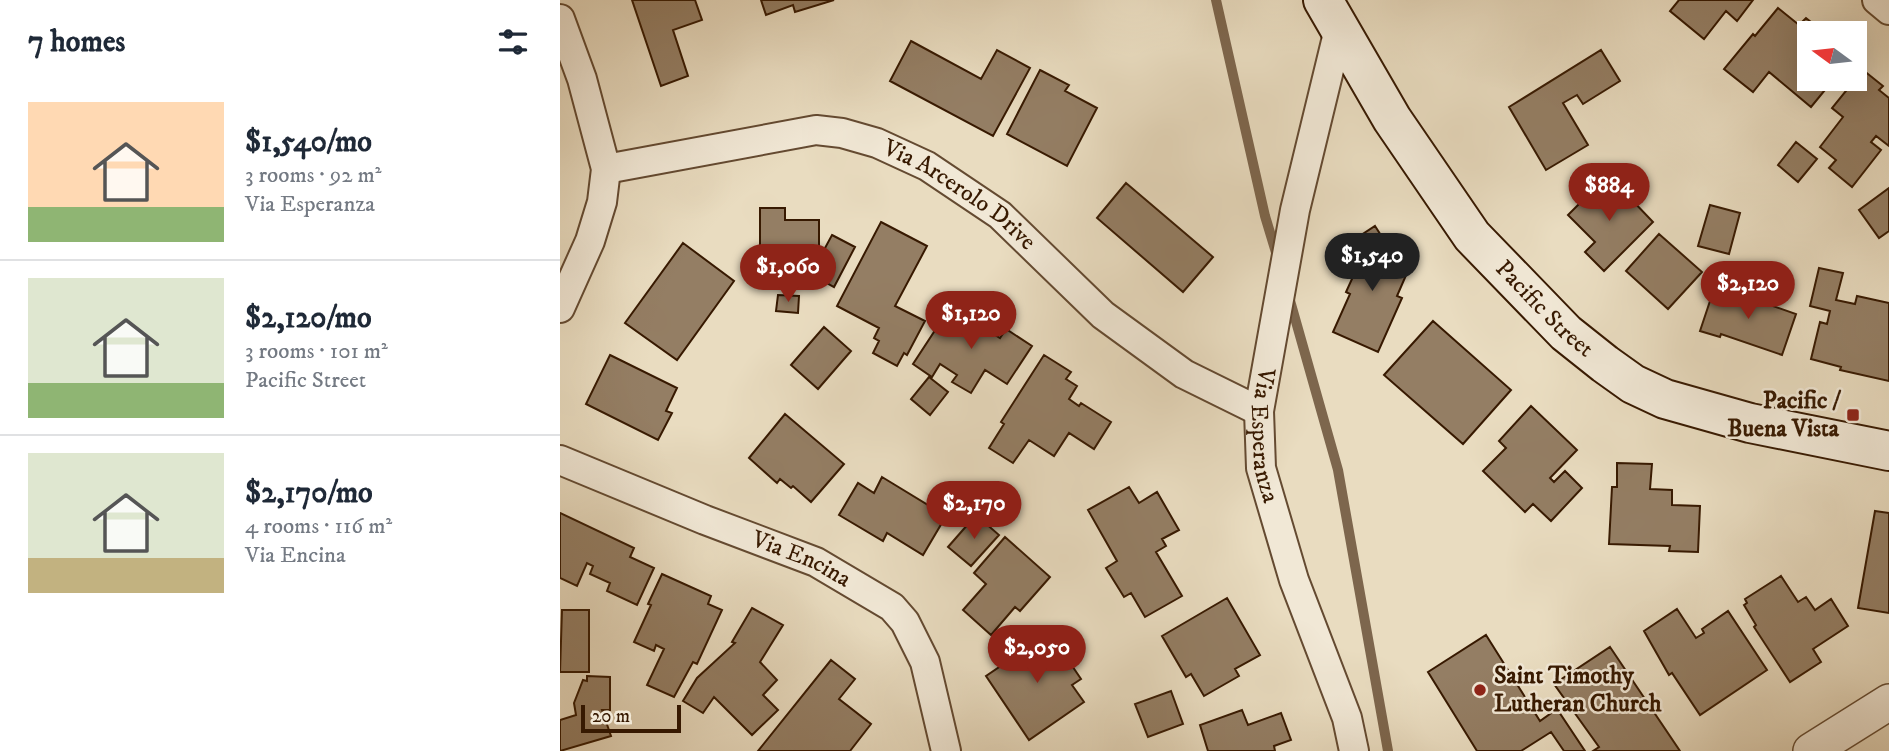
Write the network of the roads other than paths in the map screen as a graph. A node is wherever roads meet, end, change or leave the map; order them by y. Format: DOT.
graph roads {
  1 [pos="1877,0"];
  2 [pos="1889,9"];
  3 [pos="1331,15"];
  4 [pos="560,19"];
  5 [pos="606,169"];
  6 [pos="560,308"];
  7 [pos="1259,411"];
  8 [pos="1889,451"];
  9 [pos="560,460"];
  10 [pos="1889,702"];
  11 [pos="946,751"];
  12 [pos="1354,751"];
  13 [pos="1811,751"];
  1 -- 2 [label="street"];
  3 -- 7 [label="street, Via Esperanza"];
  3 -- 8 [label="main road, Pacific Street"];
  4 -- 5 [label="street"];
  5 -- 6 [label="street"];
  5 -- 7 [label="street, Via Arcerolo Drive"];
  7 -- 12 [label="street, Via Esperanza"];
  9 -- 11 [label="street, Via Encina"];
  10 -- 13 [label="street"];
}
